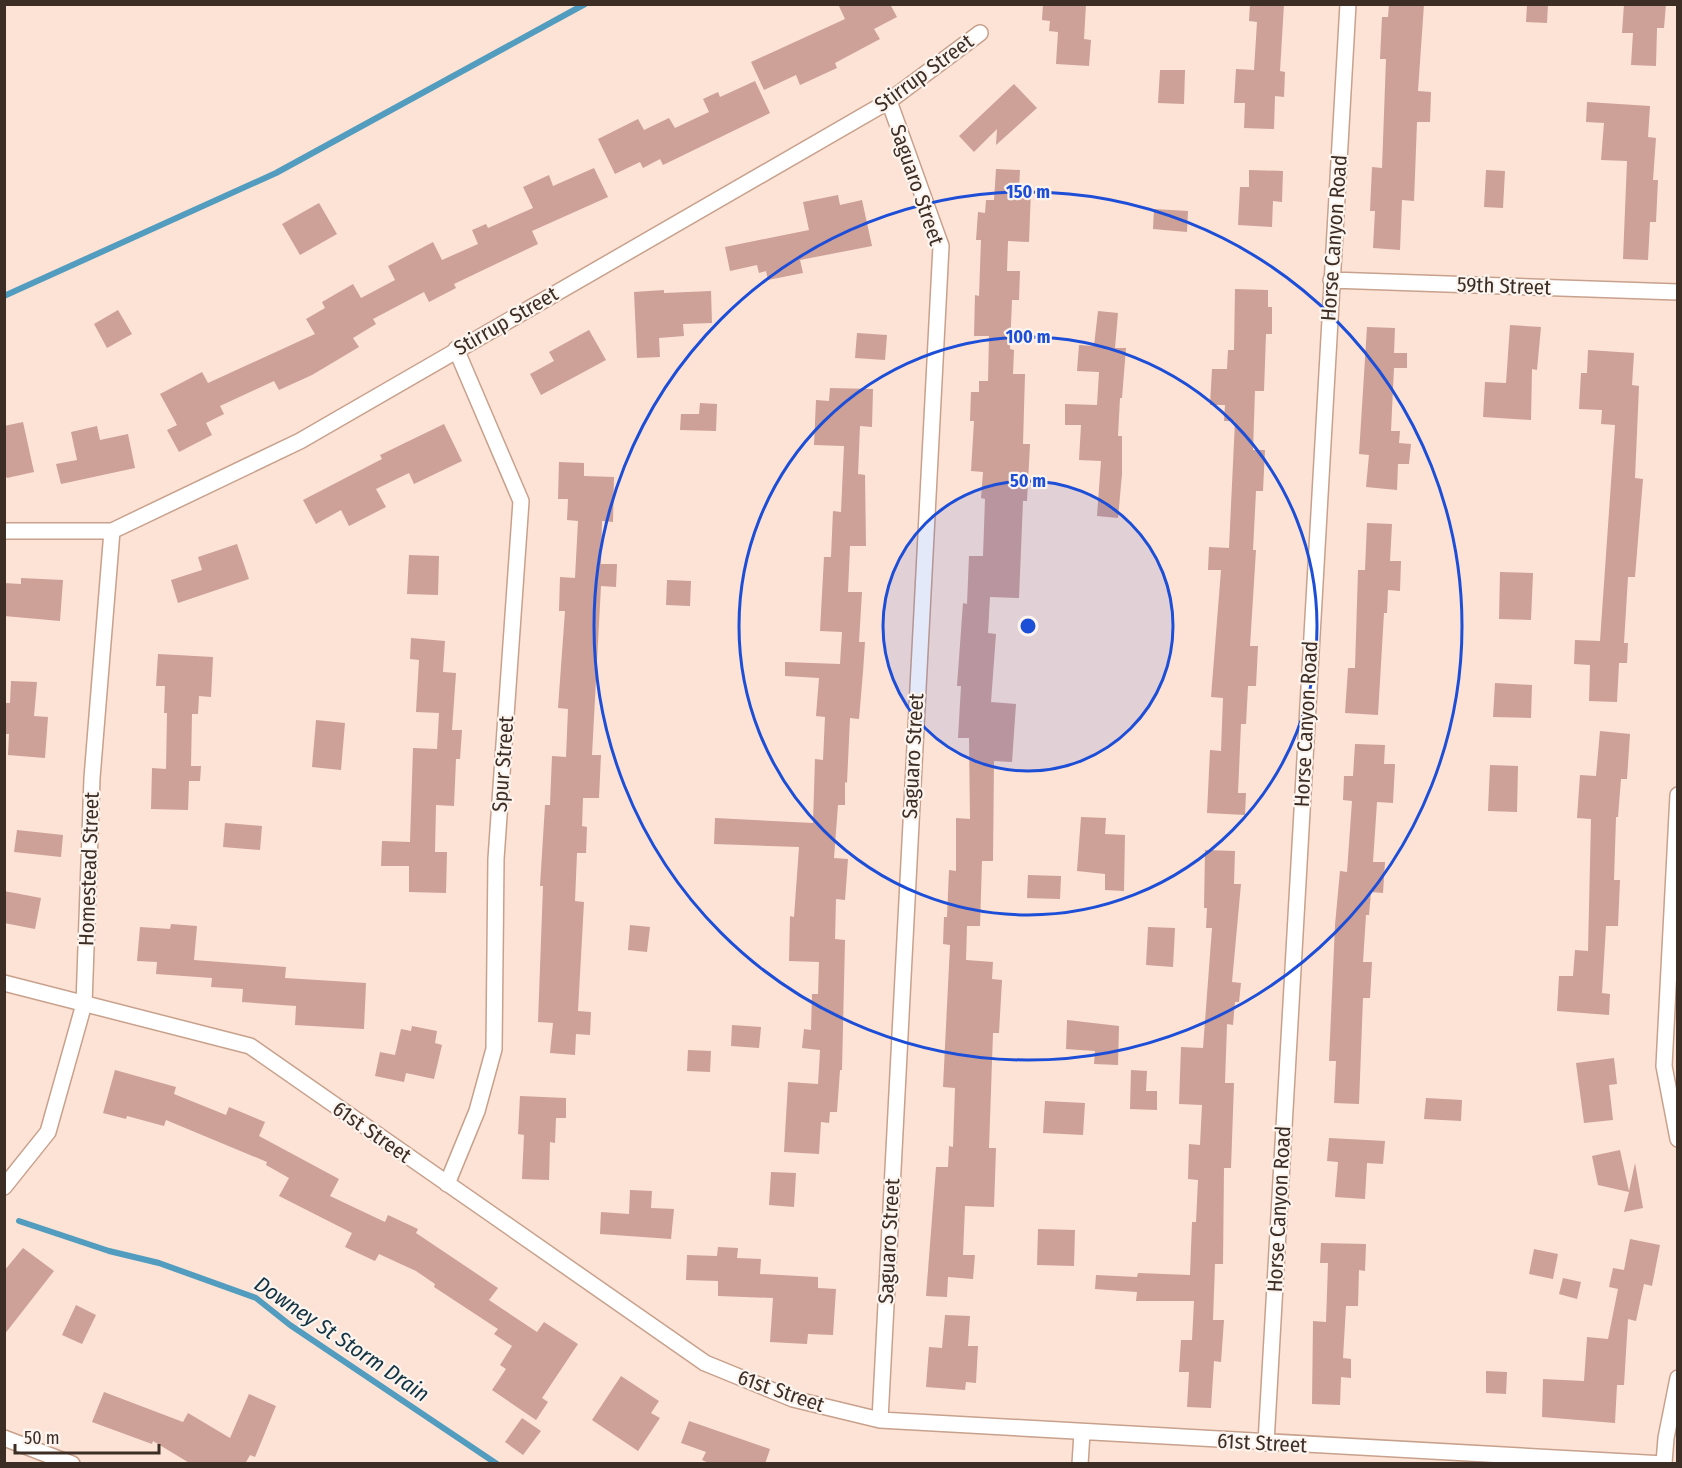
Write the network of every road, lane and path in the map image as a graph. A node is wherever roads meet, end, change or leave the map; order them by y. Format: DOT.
graph roads {
  1 [pos="1348,4"];
  2 [pos="980,33"];
  3 [pos="888,101"];
  4 [pos="1331,280"];
  5 [pos="1677,292"];
  6 [pos="456,349"];
  7 [pos="4,531"];
  8 [pos="112,531"];
  9 [pos="1677,795"];
  10 [pos="4,983"];
  11 [pos="84,1004"];
  12 [pos="1677,1139"];
  13 [pos="447,1184"];
  14 [pos="4,1187"];
  15 [pos="1677,1378"];
  16 [pos="880,1419"];
  17 [pos="1082,1433"];
  18 [pos="4,1438"];
  19 [pos="1266,1443"];
  20 [pos="72,1464"];
  21 [pos="1080,1464"];
  22 [pos="1664,1464"];
  1 -- 4 [label="street, Horse Canyon Road"];
  2 -- 3 [label="street, Stirrup Street"];
  3 -- 6 [label="street, Stirrup Street"];
  3 -- 16 [label="street, Saguaro Street"];
  4 -- 5 [label="street, 59th Street"];
  4 -- 19 [label="street, Horse Canyon Road"];
  6 -- 8 [label="street, Stirrup Street"];
  6 -- 13 [label="street, Spur Street"];
  7 -- 8 [label="street, Stirrup Street"];
  8 -- 11 [label="street, Homestead Street"];
  9 -- 12 [label="street"];
  10 -- 11 [label="street, 61st Street"];
  11 -- 13 [label="street, 61st Street"];
  11 -- 14 [label="street, Homestead Street"];
  13 -- 16 [label="street, 61st Street"];
  15 -- 22 [label="street"];
  16 -- 17 [label="street, 61st Street"];
  17 -- 19 [label="street, 61st Street"];
  17 -- 21 [label="street"];
  18 -- 20 [label="street"];
  19 -- 22 [label="street, 61st Street"];
}
